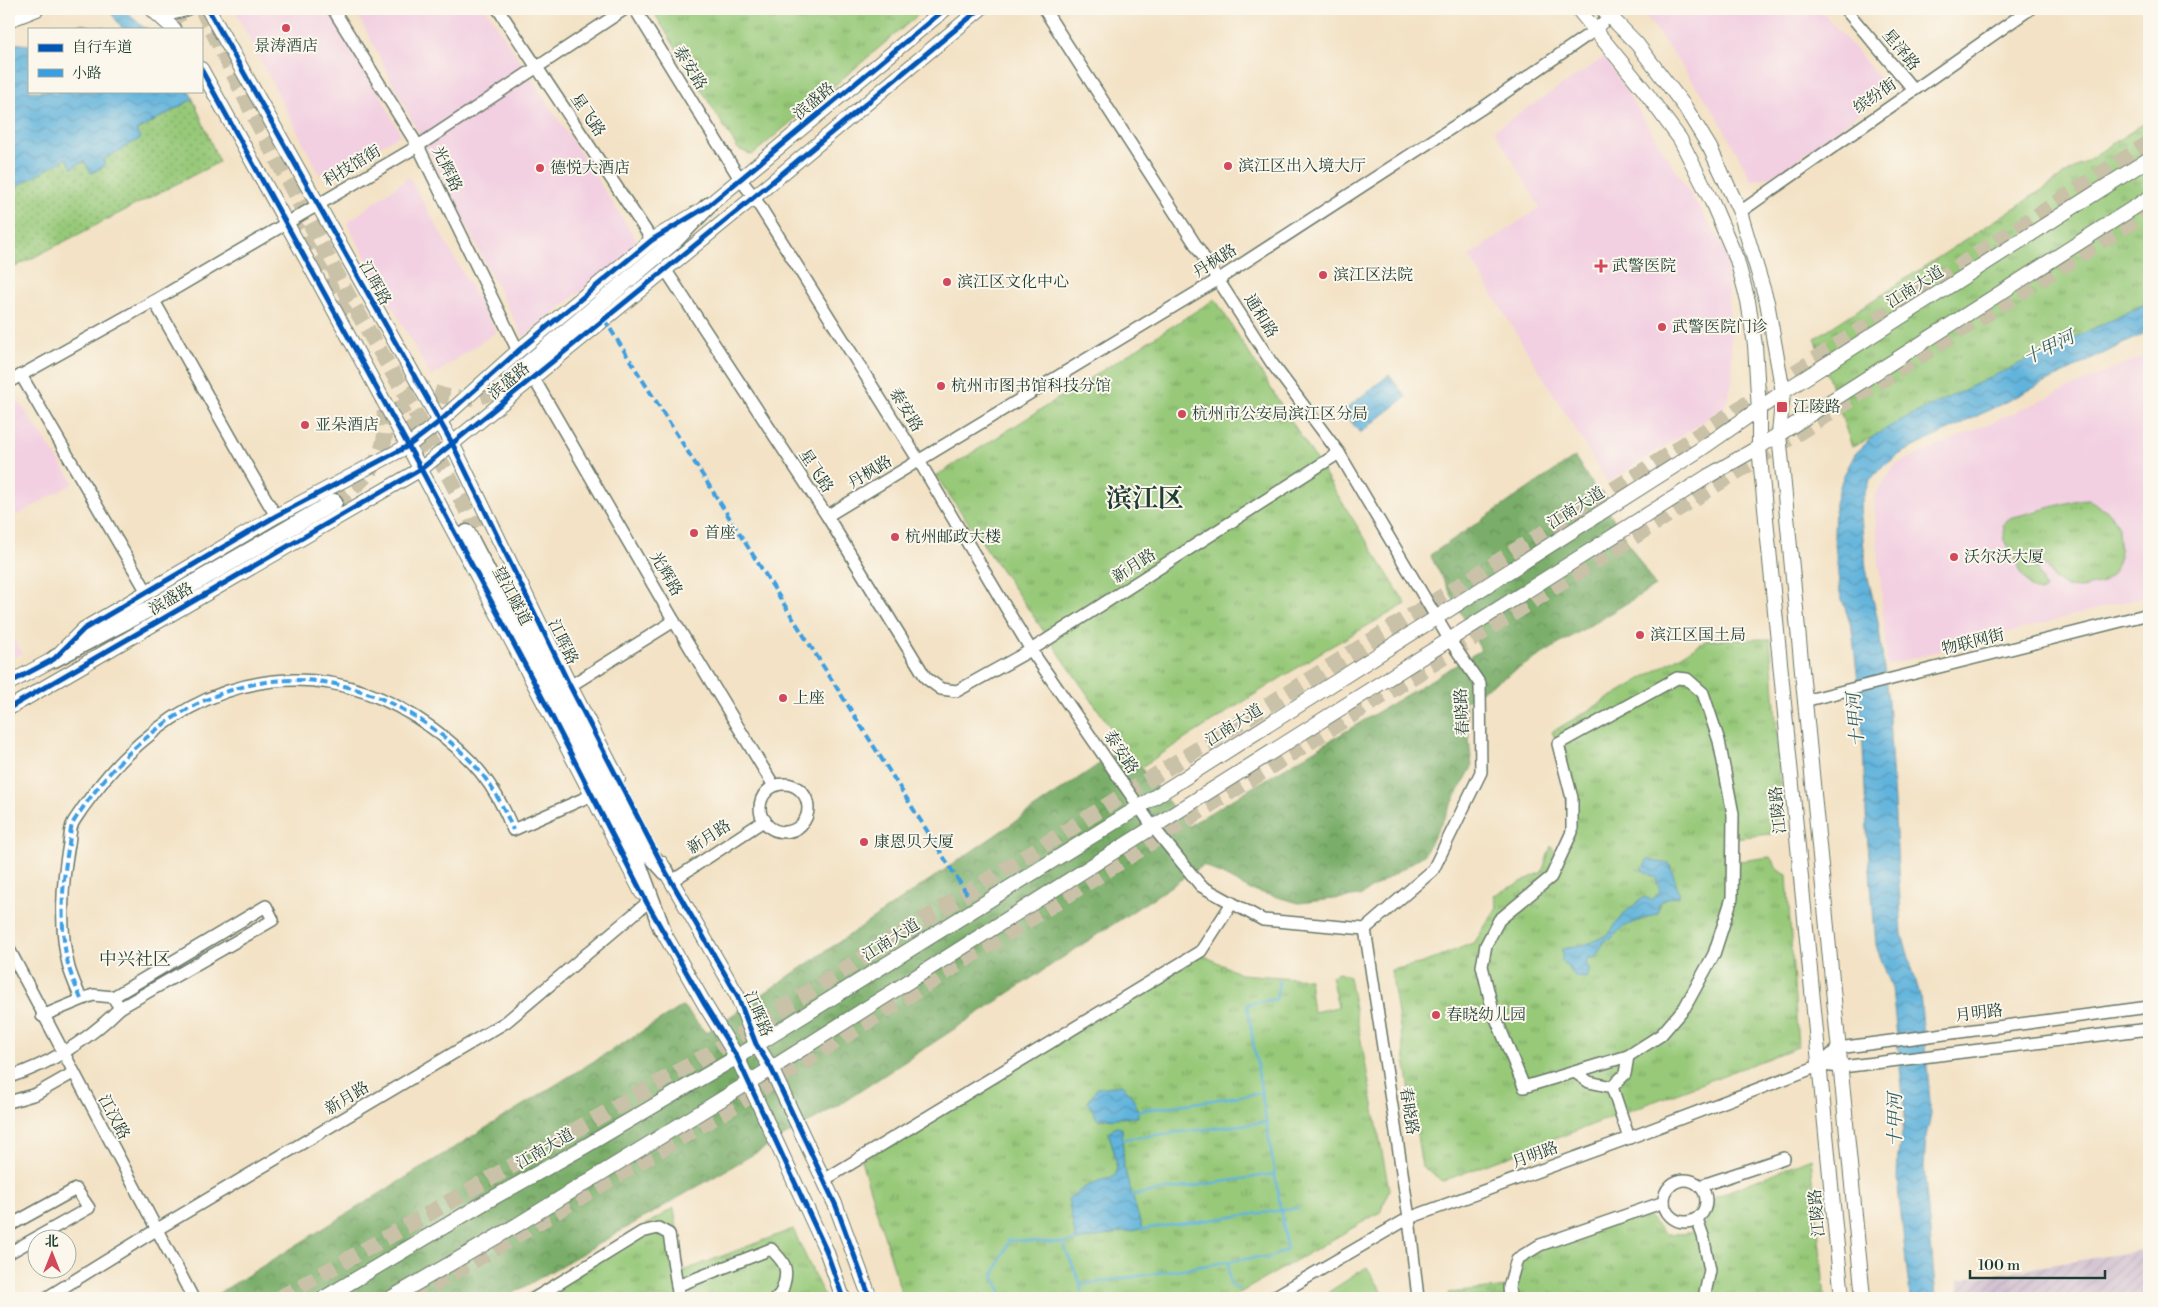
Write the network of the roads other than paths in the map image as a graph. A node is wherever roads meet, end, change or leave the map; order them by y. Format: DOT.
graph roads {
  1 [pos="13,9"];
  2 [pos="37,9"];
  3 [pos="152,9"];
  4 [pos="186,9"];
  5 [pos="208,9"];
  6 [pos="333,9"];
  7 [pos="498,9"];
  8 [pos="625,9"];
  9 [pos="635,9"];
  10 [pos="945,9"];
  11 [pos="980,9"];
  12 [pos="1044,9"];
  13 [pos="1578,9"];
  14 [pos="1845,9"];
  15 [pos="2030,9"];
  16 [pos="9,11"];
  17 [pos="1610,11"];
  18 [pos="9,20"];
  19 [pos="173,28"];
  20 [pos="1595,30"];
  21 [pos="535,68"];
  22 [pos="202,71"];
  23 [pos="1913,89"];
  24 [pos="418,146"];
  25 [pos="2149,159"];
  26 [pos="740,179"];
  27 [pos="754,197"];
  28 [pos="2149,198"];
  29 [pos="317,205"];
  30 [pos="708,206"];
  31 [pos="1740,212"];
  32 [pos="286,222"];
  33 [pos="652,240"];
  34 [pos="665,269"];
  35 [pos="1219,279"];
  36 [pos="154,301"];
  37 [pos="518,351"];
  38 [pos="21,375"];
  39 [pos="533,377"];
  40 [pos="511,378"];
  41 [pos="9,382"];
  42 [pos="1783,392"];
  43 [pos="1759,411"];
  44 [pos="439,422"];
  45 [pos="1779,434"];
  46 [pos="452,443"];
  47 [pos="408,446"];
  48 [pos="1759,447"];
  49 [pos="1339,453"];
  50 [pos="919,461"];
  51 [pos="421,469"];
  52 [pos="334,502"];
  53 [pos="276,516"];
  54 [pos="827,516"];
  55 [pos="147,592"];
  56 [pos="2149,614"];
  57 [pos="1437,617"];
  58 [pos="674,621"];
  59 [pos="1449,639"];
  60 [pos="1032,650"];
  61 [pos="54,659"];
  62 [pos="9,683"];
  63 [pos="570,686"];
  64 [pos="940,689"];
  65 [pos="1804,701"];
  66 [pos="9,708"];
  67 [pos="774,786"];
  68 [pos="592,795"];
  69 [pos="1139,807"];
  70 [pos="765,820"];
  71 [pos="1153,827"];
  72 [pos="669,877"];
  73 [pos="647,903"];
  74 [pos="1232,903"];
  75 [pos="662,929"];
  76 [pos="1365,929"];
  77 [pos="9,949"];
  78 [pos="113,997"];
  79 [pos="81,999"];
  80 [pos="2149,1007"];
  81 [pos="120,1008"];
  82 [pos="42,1016"];
  83 [pos="2149,1029"];
  84 [pos="756,1044"];
  85 [pos="1838,1048"];
  86 [pos="62,1053"];
  87 [pos="737,1056"];
  88 [pos="1628,1056"];
  89 [pos="1821,1065"];
  90 [pos="1842,1067"];
  91 [pos="770,1068"];
  92 [pos="73,1073"];
  93 [pos="1576,1073"];
  94 [pos="9,1077"];
  95 [pos="748,1083"];
  96 [pos="1612,1087"];
  97 [pos="9,1102"];
  98 [pos="1629,1138"];
  99 [pos="1784,1158"];
  100 [pos="824,1180"];
  101 [pos="1700,1186"];
  102 [pos="1664,1202"];
  103 [pos="1409,1218"];
  104 [pos="1697,1219"];
  105 [pos="9,1226"];
  106 [pos="156,1230"];
  107 [pos="9,1253"];
  108 [pos="677,1286"];
  109 [pos="46,1298"];
  110 [pos="193,1298"];
  111 [pos="324,1298"];
  112 [pos="391,1298"];
  113 [pos="535,1298"];
  114 [pos="679,1298"];
  115 [pos="776,1298"];
  116 [pos="843,1298"];
  117 [pos="870,1298"];
  118 [pos="1272,1298"];
  119 [pos="1418,1298"];
  120 [pos="1510,1298"];
  121 [pos="1704,1298"];
  122 [pos="1842,1298"];
  123 [pos="1863,1298"];
  1 -- 16 [label="main road"];
  2 -- 18 [label="main road"];
  3 -- 4 [label="main road"];
  3 -- 19 [label="main road"];
  5 -- 29 [label="main road, 江晖路"];
  6 -- 24 [label="street, 光辉路"];
  7 -- 21 [label="street, 星飞路"];
  8 -- 21 [label="street, 科技馆街"];
  9 -- 26 [label="street, 泰安路"];
  10 -- 26 [label="main road, 滨盛路"];
  11 -- 27 [label="main road, 滨盛路"];
  12 -- 35 [label="street, 通和路"];
  13 -- 20 [label="main road, 江陵路"];
  14 -- 23 [label="street, 星泽路"];
  15 -- 23 [label="street, 缤纷街"];
  17 -- 20 [label="street, 丹枫路"];
  17 -- 31 [label="main road"];
  20 -- 35 [label="street, 丹枫路"];
  20 -- 43 [label="main road, 江陵路"];
  21 -- 24 [label="street, 科技馆街"];
  21 -- 33 [label="street, 星飞路"];
  22 -- 32 [label="main road"];
  23 -- 31 [label="street, 缤纷街"];
  24 -- 29 [label="street, 科技馆街"];
  24 -- 37 [label="street, 光辉路"];
  25 -- 42 [label="main road, 江南大道"];
  26 -- 27 [label="street, 泰安路"];
  26 -- 30 [label="main road, 滨盛路"];
  27 -- 34 [label="main road, 滨盛路"];
  27 -- 50 [label="street, 泰安路"];
  28 -- 45 [label="main road"];
  29 -- 32 [label="street, 科技馆街"];
  29 -- 44 [label="main road, 江晖路"];
  30 -- 33 [label="main road, 滨盛路"];
  30 -- 40 [label="highway"];
  31 -- 42 [label="main road"];
  32 -- 36 [label="street, 科技馆街"];
  32 -- 47 [label="main road"];
  33 -- 37 [label="main road, 滨盛路"];
  34 -- 39 [label="main road, 滨盛路"];
  34 -- 54 [label="street, 星飞路"];
  35 -- 49 [label="street, 通和路"];
  35 -- 50 [label="street, 丹枫路"];
  36 -- 38 [label="street, 科技馆街"];
  36 -- 53 [label="street"];
  37 -- 44 [label="main road, 滨盛路"];
  38 -- 41 [label="street, 科技馆街"];
  38 -- 55 [label="street"];
  39 -- 46 [label="main road, 滨盛路"];
  39 -- 58 [label="street, 光辉路"];
  42 -- 43 [label="main road, 江南大道"];
  42 -- 45 [label="main road"];
  43 -- 48 [label="main road, 江陵路"];
  43 -- 57 [label="main road, 江南大道"];
  44 -- 46 [label="main road, 江晖路"];
  44 -- 47 [label="main road, 滨盛路"];
  45 -- 48 [label="main road"];
  45 -- 65 [label="main road"];
  46 -- 51 [label="main road, 滨盛路"];
  46 -- 63 [label="main road, 江晖路"];
  47 -- 51 [label="main road"];
  47 -- 53 [label="main road, 滨盛路"];
  48 -- 59 [label="main road"];
  48 -- 89 [label="main road, 江陵路"];
  49 -- 57 [label="street, 通和路"];
  49 -- 60 [label="street, 新月路"];
  50 -- 54 [label="street, 丹枫路"];
  50 -- 60 [label="street, 泰安路"];
  51 -- 66 [label="main road, 滨盛路"];
  51 -- 68 [label="main road"];
  52 -- 61 [label="highway"];
  53 -- 55 [label="main road, 滨盛路"];
  54 -- 64 [label="street, 星飞路"];
  55 -- 61 [label="main road, 滨盛路"];
  56 -- 65 [label="street, 物联网街"];
  57 -- 59 [label="street, 通和路"];
  57 -- 69 [label="main road, 江南大道"];
  58 -- 63 [label="street"];
  58 -- 67 [label="street, 光辉路"];
  59 -- 71 [label="main road"];
  59 -- 76 [label="street, 春晓路"];
  60 -- 64 [label="street, 新月路"];
  60 -- 69 [label="street, 泰安路"];
  61 -- 62 [label="main road, 滨盛路"];
  63 -- 72 [label="main road, 江晖路"];
  65 -- 85 [label="main road"];
  67 -- 70 [label="street"];
  67 -- 70 [label="street"];
  68 -- 73 [label="main road"];
  68 -- 79 [label="street"];
  69 -- 71 [label="street, 泰安路"];
  69 -- 84 [label="main road, 江南大道"];
  70 -- 72 [label="street, 新月路"];
  71 -- 74 [label="street"];
  71 -- 91 [label="main road"];
  72 -- 75 [label="highway, 望江隧道"];
  72 -- 84 [label="main road, 江晖路"];
  73 -- 75 [label="main road"];
  73 -- 106 [label="street, 新月路"];
  74 -- 76 [label="street"];
  74 -- 100 [label="street"];
  75 -- 87 [label="main road"];
  76 -- 103 [label="street, 春晓路"];
  77 -- 82 [label="street, 江汉路"];
  78 -- 79 [label="street"];
  78 -- 81 [label="street"];
  78 -- 81 [label="street"];
  79 -- 82 [label="street"];
  80 -- 85 [label="street, 月明路"];
  81 -- 86 [label="street"];
  82 -- 86 [label="street, 江汉路"];
  83 -- 90 [label="street, 月明路"];
  84 -- 87 [label="main road, 江南大道"];
  84 -- 91 [label="main road, 江晖路"];
  85 -- 89 [label="street, 月明路"];
  85 -- 90 [label="main road"];
  86 -- 92 [label="street, 江汉路"];
  86 -- 94 [label="street"];
  87 -- 95 [label="main road"];
  87 -- 111 [label="main road, 江南大道"];
  88 -- 93 [label="street"];
  88 -- 93 [label="street"];
  88 -- 96 [label="street"];
  89 -- 90 [label="street, 月明路"];
  89 -- 98 [label="street, 月明路"];
  89 -- 122 [label="main road, 江陵路"];
  90 -- 123 [label="main road"];
  91 -- 95 [label="main road"];
  91 -- 100 [label="main road, 江晖路"];
  92 -- 97 [label="street"];
  92 -- 106 [label="street, 江汉路"];
  93 -- 96 [label="street"];
  95 -- 112 [label="main road"];
  95 -- 116 [label="main road"];
  96 -- 98 [label="street"];
  98 -- 103 [label="street, 月明路"];
  99 -- 101 [label="street"];
  100 -- 117 [label="main road, 江晖路"];
  101 -- 102 [label="street"];
  101 -- 104 [label="street"];
  102 -- 104 [label="street"];
  102 -- 120 [label="street"];
  103 -- 118 [label="street, 月明路"];
  103 -- 119 [label="street, 春晓路"];
  104 -- 121 [label="street"];
  105 -- 107 [label="street"];
  106 -- 109 [label="street, 新月路"];
  106 -- 110 [label="street, 江汉路"];
  108 -- 113 [label="street"];
  108 -- 114 [label="street"];
  108 -- 115 [label="street"];
}
